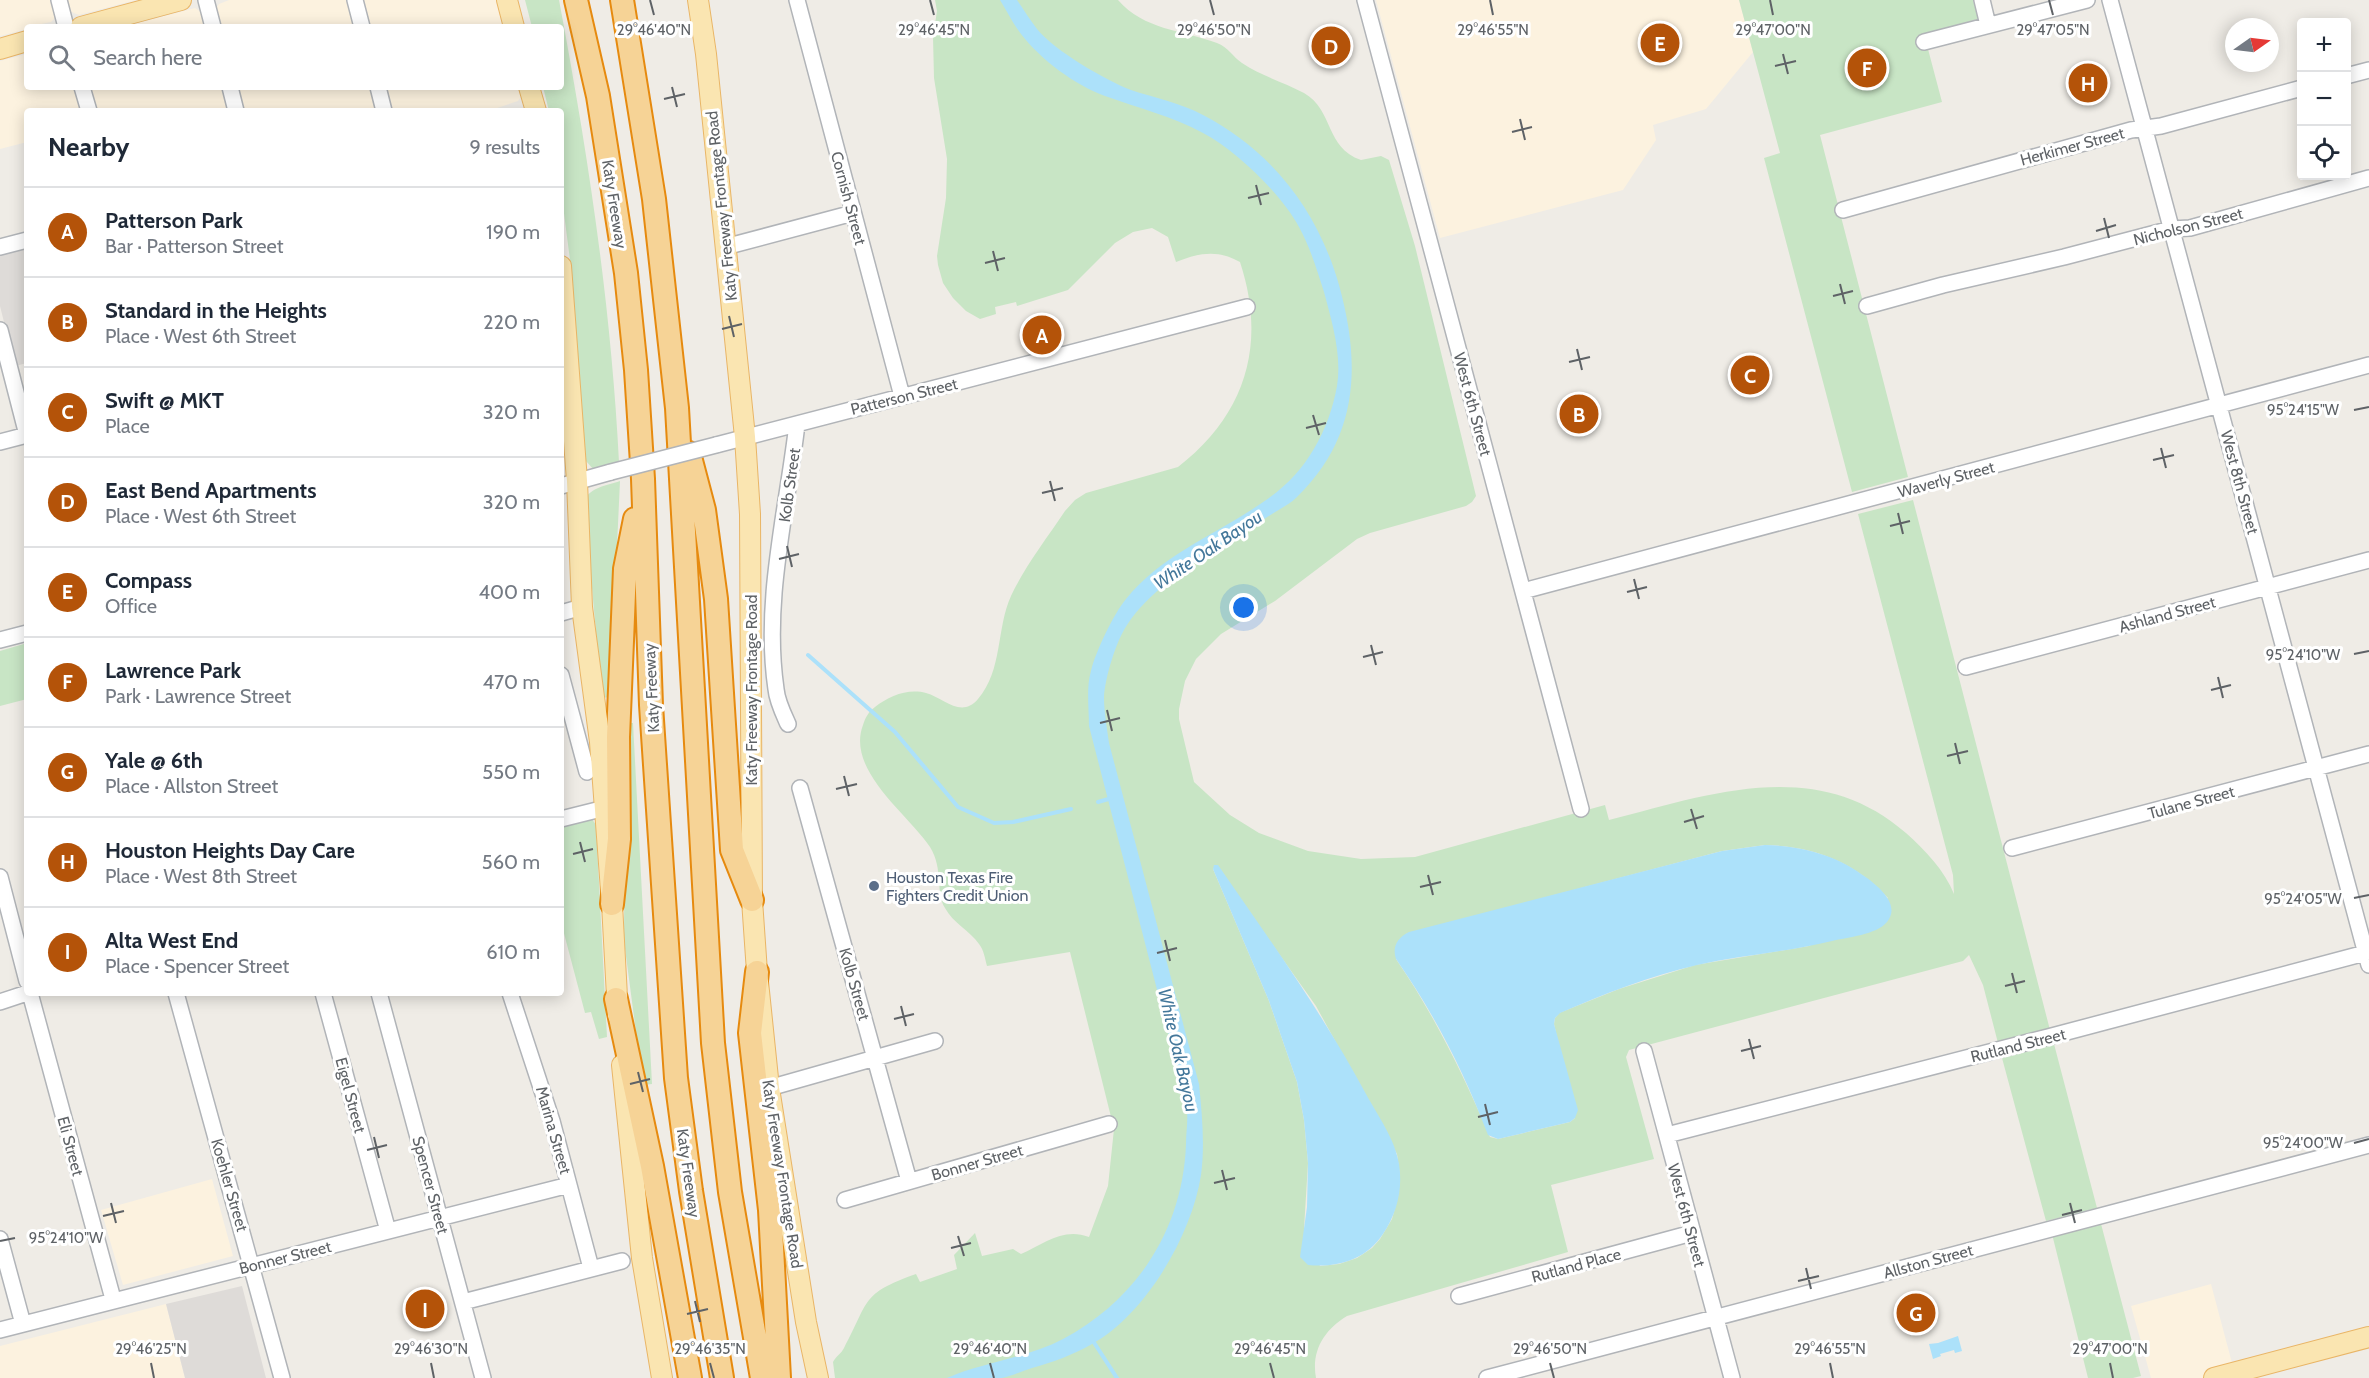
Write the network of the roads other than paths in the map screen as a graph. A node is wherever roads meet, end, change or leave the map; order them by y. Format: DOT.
graph roads {
  1 [pos="60,0"];
  2 [pos="181,0"];
  3 [pos="206,0"];
  4 [pos="355,0"];
  5 [pos="507,0"];
  6 [pos="576,0"];
  7 [pos="622,0"];
  8 [pos="698,0"];
  9 [pos="797,0"];
  10 [pos="1365,0"];
  11 [pos="1982,0"];
  12 [pos="2087,0"];
  13 [pos="2110,0"];
  14 [pos="65,24"];
  15 [pos="92,24"];
  16 [pos="212,24"];
  17 [pos="361,24"];
  18 [pos="513,24"];
  19 [pos="1988,25"];
  20 [pos="1924,42"];
  21 [pos="24,43"];
  22 [pos="0,49"];
  23 [pos="2369,70"];
  24 [pos="2351,75"];
  25 [pos="2297,89"];
  26 [pos="83,90"];
  27 [pos="231,90"];
  28 [pos="379,90"];
  29 [pos="529,90"];
  30 [pos="88,108"];
  31 [pos="235,108"];
  32 [pos="383,108"];
  33 [pos="532,108"];
  34 [pos="2145,128"];
  35 [pos="2369,178"];
  36 [pos="1843,210"];
  37 [pos="853,213"];
  38 [pos="2172,230"];
  39 [pos="24,241"];
  40 [pos="725,247"];
  41 [pos="0,248"];
  42 [pos="1867,306"];
  43 [pos="1247,307"];
  44 [pos="564,325"];
  45 [pos="0,330"];
  46 [pos="2369,365"];
  47 [pos="902,396"];
  48 [pos="2219,404"];
  49 [pos="677,408"];
  50 [pos="24,423"];
  51 [pos="797,423"];
  52 [pos="24,436"];
  53 [pos="745,437"];
  54 [pos="0,442"];
  55 [pos="643,479"];
  56 [pos="569,484"];
  57 [pos="2369,560"];
  58 [pos="2268,587"];
  59 [pos="1524,591"];
  60 [pos="582,607"];
  61 [pos="564,612"];
  62 [pos="24,634"];
  63 [pos="0,640"];
  64 [pos="1965,667"];
  65 [pos="564,686"];
  66 [pos="788,724"];
  67 [pos="2369,754"];
  68 [pos="2317,769"];
  69 [pos="587,772"];
  70 [pos="800,788"];
  71 [pos="605,808"];
  72 [pos="1581,809"];
  73 [pos="564,818"];
  74 [pos="2012,848"];
  75 [pos="0,877"];
  76 [pos="752,900"];
  77 [pos="612,904"];
  78 [pos="2368,956"];
  79 [pos="24,969"];
  80 [pos="757,972"];
  81 [pos="24,995"];
  82 [pos="30,996"];
  83 [pos="177,996"];
  84 [pos="324,996"];
  85 [pos="380,996"];
  86 [pos="511,996"];
  87 [pos="616,999"];
  88 [pos="0,1002"];
  89 [pos="934,1041"];
  90 [pos="1644,1051"];
  91 [pos="876,1058"];
  92 [pos="769,1088"];
  93 [pos="1109,1124"];
  94 [pos="1667,1135"];
  95 [pos="2369,1145"];
  96 [pos="909,1181"];
  97 [pos="569,1185"];
  98 [pos="845,1200"];
  99 [pos="440,1218"];
  100 [pos="388,1231"];
  101 [pos="1692,1233"];
  102 [pos="0,1239"];
  103 [pos="622,1261"];
  104 [pos="252,1266"];
  105 [pos="591,1268"];
  106 [pos="1460,1296"];
  107 [pos="113,1299"];
  108 [pos="463,1302"];
  109 [pos="1715,1318"];
  110 [pos="23,1324"];
  111 [pos="0,1330"];
  112 [pos="2369,1337"];
  113 [pos="773,1374"];
  114 [pos="282,1378"];
  115 [pos="483,1378"];
  116 [pos="662,1378"];
  117 [pos="690,1378"];
  118 [pos="722,1378"];
  119 [pos="818,1378"];
  120 [pos="1486,1378"];
  121 [pos="1732,1378"];
  122 [pos="2214,1378"];
  1 -- 14 [label="street"];
  2 -- 15 [label="main road"];
  3 -- 16 [label="street"];
  4 -- 17 [label="street"];
  5 -- 18 [label="main road"];
  6 -- 55 [label="highway, Katy Freeway"];
  7 -- 49 [label="highway"];
  8 -- 40 [label="main road, Katy Freeway Frontage Road"];
  9 -- 37 [label="street, Cornish Street"];
  10 -- 59 [label="street, West 6th Street"];
  11 -- 19 [label="street"];
  12 -- 19 [label="street"];
  13 -- 34 [label="street, West 8th Street"];
  19 -- 20 [label="street"];
  21 -- 22 [label="main road"];
  23 -- 24 [label="street"];
  25 -- 34 [label="street, Herkimer Street"];
  26 -- 30 [label="street"];
  27 -- 31 [label="street"];
  28 -- 32 [label="street"];
  29 -- 33 [label="main road"];
  34 -- 36 [label="street, Herkimer Street"];
  34 -- 38 [label="street, West 8th Street"];
  35 -- 38 [label="street, Nicholson Street"];
  37 -- 40 [label="street"];
  37 -- 47 [label="street, Cornish Street"];
  38 -- 42 [label="street, Nicholson Street"];
  38 -- 48 [label="street, West 8th Street"];
  39 -- 41 [label="street"];
  40 -- 53 [label="main road, Katy Freeway Frontage Road"];
  43 -- 47 [label="street, Patterson Street"];
  44 -- 56 [label="main road"];
  45 -- 50 [label="street"];
  46 -- 48 [label="street, Waverly Street"];
  47 -- 51 [label="street, Patterson Street"];
  48 -- 58 [label="street, West 8th Street"];
  48 -- 59 [label="street, Waverly Street"];
  49 -- 76 [label="highway"];
  49 -- 113 [label="highway"];
  51 -- 53 [label="street, Patterson Street"];
  51 -- 66 [label="street, Kolb Street"];
  52 -- 54 [label="street"];
  53 -- 56 [label="street, Patterson Street, bridge"];
  53 -- 76 [label="main road, Katy Freeway Frontage Road"];
  55 -- 77 [label="highway"];
  55 -- 118 [label="highway, Katy Freeway"];
  56 -- 60 [label="main road"];
  57 -- 58 [label="street, Ashland Street"];
  58 -- 64 [label="street, Ashland Street"];
  58 -- 68 [label="street, West 8th Street"];
  59 -- 72 [label="street, West 6th Street"];
  60 -- 61 [label="street"];
  60 -- 71 [label="main road"];
  62 -- 63 [label="street"];
  65 -- 69 [label="street"];
  67 -- 68 [label="street, Tulane Street"];
  68 -- 74 [label="street, Tulane Street"];
  68 -- 78 [label="street, West 8th Street"];
  70 -- 91 [label="street, Kolb Street"];
  71 -- 73 [label="street"];
  71 -- 77 [label="main road"];
  75 -- 79 [label="street"];
  76 -- 80 [label="main road, Katy Freeway Frontage Road"];
  77 -- 87 [label="main road"];
  78 -- 94 [label="street, Rutland Street"];
  80 -- 92 [label="main road, Katy Freeway Frontage Road"];
  80 -- 113 [label="highway"];
  81 -- 88 [label="street"];
  82 -- 107 [label="street, Eli Street"];
  83 -- 104 [label="street, Koehler Street"];
  84 -- 100 [label="street, Eigel Street"];
  85 -- 99 [label="street, Spencer Street"];
  86 -- 97 [label="street, Marina Street"];
  87 -- 116 [label="main road"];
  87 -- 117 [label="highway"];
  89 -- 91 [label="street"];
  90 -- 94 [label="street, West 6th Street"];
  91 -- 92 [label="street"];
  91 -- 96 [label="street, Kolb Street"];
  92 -- 119 [label="main road, Katy Freeway Frontage Road"];
  93 -- 96 [label="street, Bonner Street"];
  94 -- 101 [label="street, West 6th Street"];
  95 -- 109 [label="street, Allston Street"];
  96 -- 98 [label="street, Bonner Street"];
  97 -- 99 [label="street, Bonner Street"];
  97 -- 105 [label="street, Marina Street"];
  99 -- 100 [label="street, Bonner Street"];
  99 -- 108 [label="street, Spencer Street"];
  100 -- 104 [label="street, Bonner Street"];
  101 -- 106 [label="street, Rutland Place"];
  101 -- 109 [label="street, West 6th Street"];
  102 -- 110 [label="street"];
  103 -- 105 [label="street"];
  104 -- 107 [label="street, Bonner Street"];
  104 -- 114 [label="street, Koehler Street"];
  105 -- 108 [label="street"];
  107 -- 110 [label="street, Bonner Street"];
  108 -- 115 [label="street, Spencer Street"];
  109 -- 120 [label="street, Allston Street"];
  109 -- 121 [label="street, West 6th Street"];
  110 -- 111 [label="street, Bonner Street"];
  112 -- 122 [label="main road"];
}
